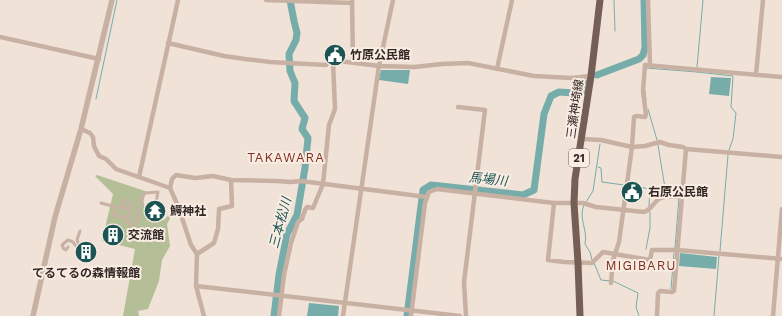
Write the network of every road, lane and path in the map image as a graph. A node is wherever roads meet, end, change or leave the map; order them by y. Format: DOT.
graph roads {
  1 [pos="112,0"];
  2 [pos="178,0"];
  3 [pos="266,0"];
  4 [pos="287,0"];
  5 [pos="294,0"];
  6 [pos="393,0"];
  7 [pos="512,0"];
  8 [pos="600,0"];
  9 [pos="648,0"];
  10 [pos="763,0"];
  11 [pos="352,1"];
  12 [pos="0,37"];
  13 [pos="168,43"];
  14 [pos="99,60"];
  15 [pos="333,61"];
  16 [pos="353,62"];
  17 [pos="650,65"];
  18 [pos="379,66"];
  19 [pos="497,69"];
  20 [pos="756,75"];
  21 [pos="591,76"];
  22 [pos="782,77"];
  23 [pos="458,108"];
  24 [pos="81,130"];
  25 [pos="582,139"];
  26 [pos="632,147"];
  27 [pos="686,149"];
  28 [pos="782,157"];
  29 [pos="139,178"];
  30 [pos="231,180"];
  31 [pos="324,184"];
  32 [pos="170,188"];
  33 [pos="362,189"];
  34 [pos="475,193"];
  35 [pos="427,197"];
  36 [pos="681,197"];
  37 [pos="131,202"];
  38 [pos="101,203"];
  39 [pos="554,203"];
  40 [pos="574,203"];
  41 [pos="121,208"];
  42 [pos="130,208"];
  43 [pos="155,208"];
  44 [pos="782,209"];
  45 [pos="623,210"];
  46 [pos="128,218"];
  47 [pos="80,231"];
  48 [pos="68,247"];
  49 [pos="677,250"];
  50 [pos="615,253"];
  51 [pos="197,254"];
  52 [pos="780,259"];
  53 [pos="578,263"];
  54 [pos="611,283"];
  55 [pos="196,286"];
  56 [pos="282,295"];
  57 [pos="345,303"];
  58 [pos="411,310"];
  59 [pos="33,316"];
  60 [pos="204,316"];
  61 [pos="279,316"];
  62 [pos="343,316"];
  63 [pos="410,316"];
  64 [pos="460,316"];
  65 [pos="466,316"];
  66 [pos="580,316"];
  67 [pos="656,316"];
  68 [pos="773,316"];
  1 -- 14 [label="street"];
  2 -- 13 [label="street"];
  3 -- 4 [label="street"];
  4 -- 5 [label="street"];
  5 -- 11 [label="street"];
  6 -- 18 [label="street"];
  7 -- 19 [label="street"];
  8 -- 21 [label="main road, 三瀬神埼線 / 21"];
  9 -- 17 [label="street"];
  10 -- 20 [label="street"];
  11 -- 16 [label="street"];
  12 -- 14 [label="street"];
  13 -- 15 [label="street"];
  13 -- 29 [label="street"];
  14 -- 24 [label="street"];
  15 -- 16 [label="street"];
  15 -- 31 [label="street"];
  16 -- 18 [label="street"];
  17 -- 20 [label="street"];
  17 -- 26 [label="street"];
  18 -- 19 [label="street"];
  18 -- 33 [label="street"];
  19 -- 21 [label="street"];
  20 -- 22 [label="street"];
  21 -- 25 [label="main road, 三瀬神埼線 / 21"];
  23 -- 34 [label="street"];
  24 -- 29 [label="street"];
  24 -- 59 [label="street"];
  25 -- 26 [label="street"];
  25 -- 40 [label="main road, 三瀬神埼線 / 21"];
  26 -- 27 [label="street"];
  26 -- 45 [label="street"];
  27 -- 28 [label="street"];
  27 -- 36 [label="street"];
  29 -- 32 [label="street"];
  30 -- 31 [label="street"];
  30 -- 32 [label="street"];
  30 -- 51 [label="street"];
  31 -- 33 [label="street"];
  31 -- 56 [label="street"];
  32 -- 51 [label="street"];
  33 -- 35 [label="street"];
  33 -- 57 [label="street"];
  34 -- 35 [label="street"];
  34 -- 39 [label="street"];
  34 -- 65 [label="street"];
  35 -- 58 [label="street"];
  36 -- 45 [label="street"];
  36 -- 49 [label="street"];
  37 -- 42 [label="street"];
  38 -- 46 [label="street"];
  39 -- 40 [label="street"];
  39 -- 53 [label="street"];
  40 -- 45 [label="street"];
  40 -- 53 [label="main road, 三瀬神埼線 / 21"];
  41 -- 42 [label="street"];
  42 -- 46 [label="street"];
  43 -- 46 [label="street"];
  44 -- 52 [label="street"];
  45 -- 50 [label="street"];
  47 -- 48 [label="street"];
  49 -- 50 [label="street"];
  49 -- 52 [label="street"];
  49 -- 67 [label="street"];
  50 -- 53 [label="street"];
  50 -- 54 [label="street"];
  51 -- 55 [label="street"];
  52 -- 68 [label="street"];
  53 -- 66 [label="main road, 三瀬神埼線 / 21"];
  55 -- 56 [label="street"];
  55 -- 60 [label="street"];
  56 -- 57 [label="street"];
  56 -- 61 [label="street"];
  57 -- 58 [label="street"];
  57 -- 62 [label="street"];
  58 -- 63 [label="street"];
  58 -- 64 [label="street"];
}
